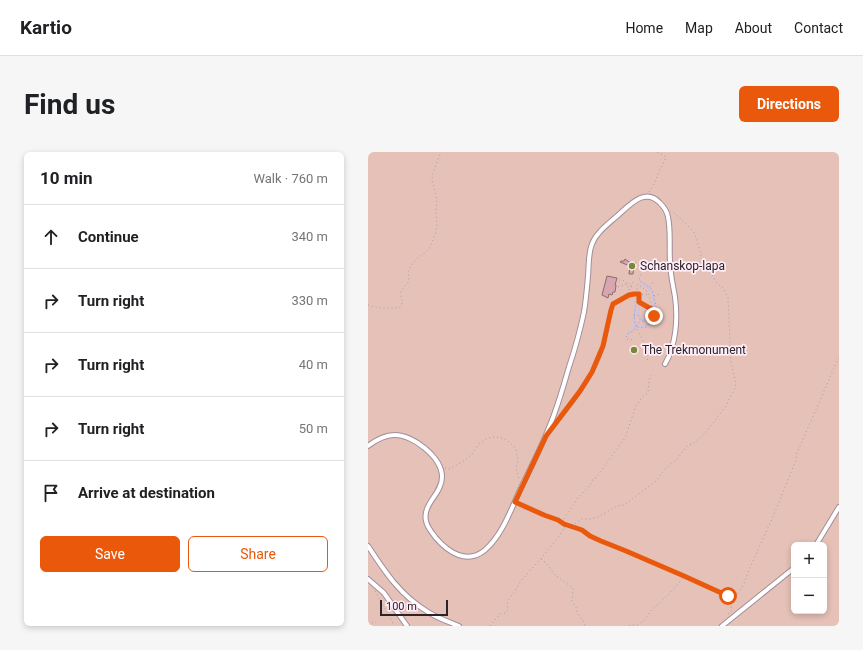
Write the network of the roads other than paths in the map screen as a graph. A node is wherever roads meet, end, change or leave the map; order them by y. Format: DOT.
graph roads {
  1 [pos="611,310"];
  2 [pos="665,364"];
  3 [pos="546,436"];
  4 [pos="368,446"];
  5 [pos="839,506"];
  6 [pos="818,542"];
  7 [pos="368,546"];
  8 [pos="791,570"];
  9 [pos="368,579"];
  10 [pos="407,626"];
  11 [pos="459,626"];
  12 [pos="722,626"];
  1 -- 3 [label="lane"];
  2 -- 3 [label="street"];
  3 -- 4 [label="street"];
  5 -- 6 [label="street"];
  7 -- 11 [label="street"];
  8 -- 12 [label="street"];
  9 -- 10 [label="street"];
}
